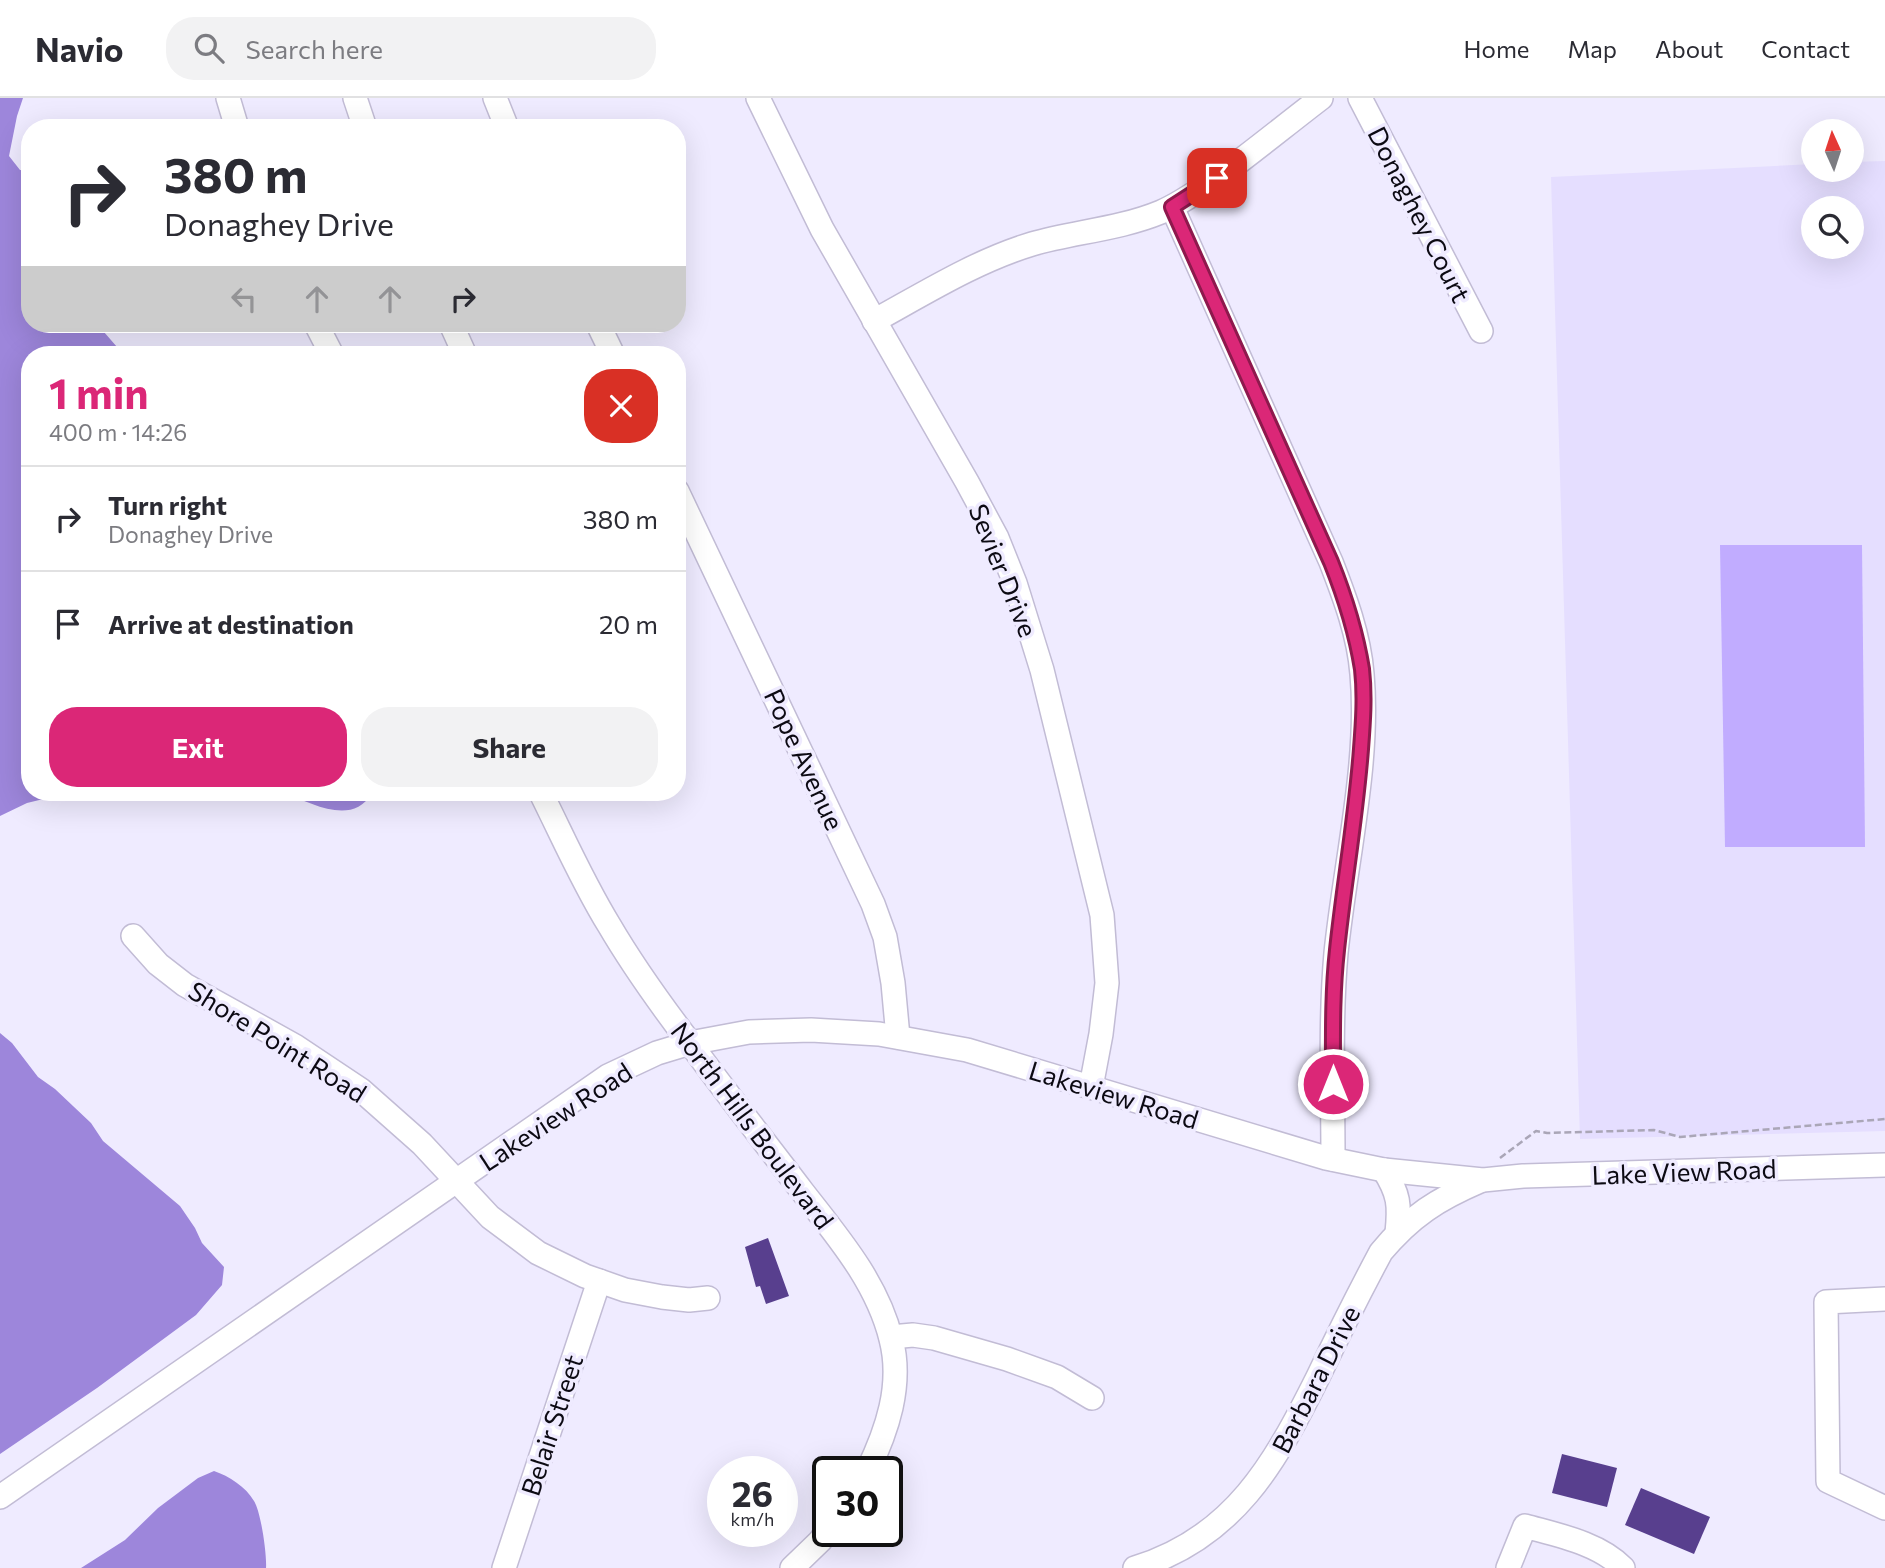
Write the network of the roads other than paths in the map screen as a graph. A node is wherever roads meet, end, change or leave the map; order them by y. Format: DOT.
graph roads {
  1 [pos="228,98"];
  2 [pos="355,98"];
  3 [pos="495,98"];
  4 [pos="758,98"];
  5 [pos="1321,98"];
  6 [pos="1360,98"];
  7 [pos="234,119"];
  8 [pos="362,119"];
  9 [pos="503,119"];
  10 [pos="1172,207"];
  11 [pos="874,321"];
  12 [pos="1481,331"];
  13 [pos="686,510"];
  14 [pos="545,801"];
  15 [pos="133,936"];
  16 [pos="898,1037"];
  17 [pos="690,1043"];
  18 [pos="1091,1087"];
  19 [pos="1333,1159"];
  20 [pos="1885,1166"];
  21 [pos="1384,1170"];
  22 [pos="1483,1180"];
  23 [pos="456,1182"];
  24 [pos="1397,1233"];
  25 [pos="599,1281"];
  26 [pos="708,1298"];
  27 [pos="1885,1299"];
  28 [pos="891,1337"];
  29 [pos="1092,1398"];
  30 [pos="875,1456"];
  31 [pos="0,1497"];
  32 [pos="1885,1508"];
  33 [pos="813,1547"];
  34 [pos="820,1547"];
  35 [pos="504,1568"];
  36 [pos="792,1568"];
  37 [pos="812,1568"];
  38 [pos="1135,1568"];
  39 [pos="1508,1568"];
  40 [pos="1623,1568"];
  1 -- 7 [label="street"];
  2 -- 8 [label="street"];
  3 -- 9 [label="street"];
  4 -- 11 [label="street, Sevier Drive"];
  5 -- 10 [label="street"];
  6 -- 12 [label="street, Donaghey Court"];
  10 -- 11 [label="street"];
  10 -- 19 [label="street"];
  11 -- 18 [label="street, Sevier Drive"];
  13 -- 16 [label="street, Pope Avenue"];
  14 -- 17 [label="street, North Hills Boulevard"];
  15 -- 23 [label="street, Shore Point Road"];
  16 -- 17 [label="street, Lakeview Road"];
  16 -- 18 [label="street, Lakeview Road"];
  17 -- 23 [label="street, Lakeview Road"];
  17 -- 28 [label="street, North Hills Boulevard"];
  18 -- 19 [label="street, Lakeview Road"];
  19 -- 21 [label="street, Lakeview Road"];
  20 -- 22 [label="street, Lake View Road"];
  21 -- 22 [label="street, Lakeview Road"];
  21 -- 24 [label="street"];
  22 -- 24 [label="street, Barbara Drive"];
  23 -- 25 [label="street, Shore Point Road"];
  23 -- 31 [label="street, Lakeview Road"];
  24 -- 38 [label="street, Barbara Drive"];
  25 -- 26 [label="street, Shore Point Road"];
  25 -- 35 [label="street, Belair Street"];
  27 -- 32 [label="street"];
  28 -- 29 [label="street"];
  28 -- 30 [label="street, North Hills Boulevard"];
  33 -- 36 [label="street"];
  34 -- 37 [label="street"];
  39 -- 40 [label="street"];
}
